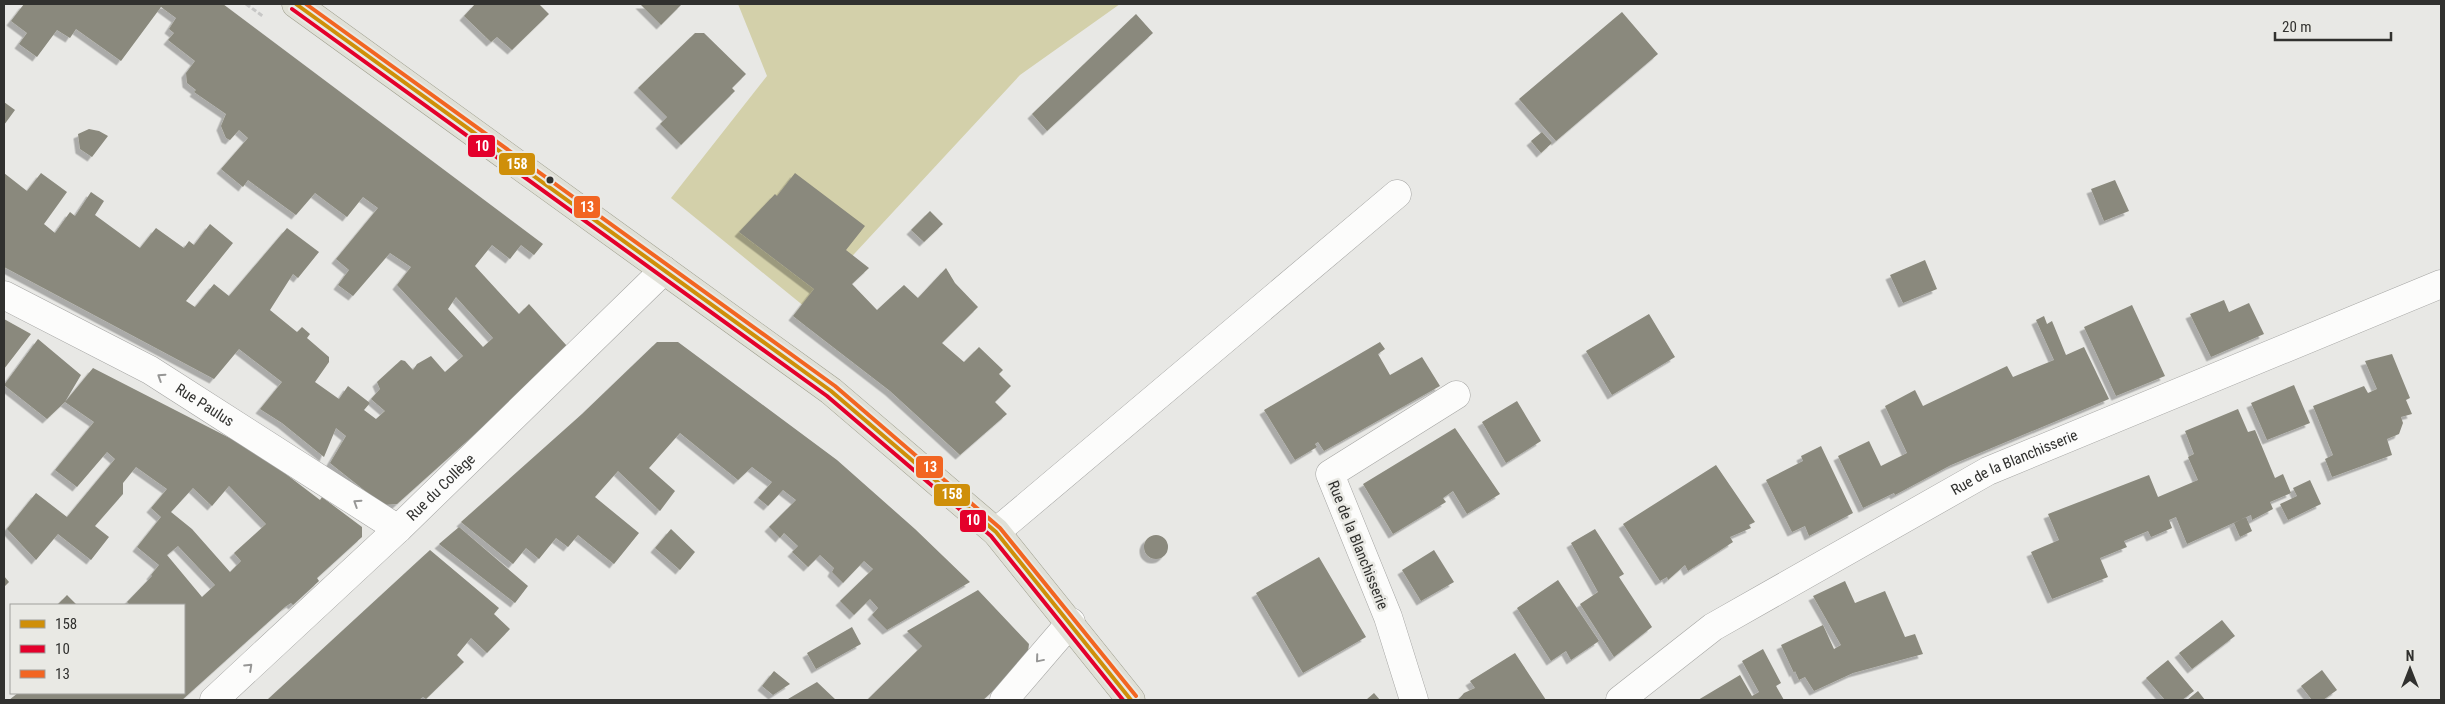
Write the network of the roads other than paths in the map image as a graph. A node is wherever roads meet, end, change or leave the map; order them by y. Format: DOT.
graph roads {
  1 [pos="296,4"];
  2 [pos="1397,194"];
  3 [pos="664,270"];
  4 [pos="2441,284"];
  5 [pos="4,295"];
  6 [pos="1456,395"];
  7 [pos="398,530"];
  8 [pos="996,532"];
  9 [pos="1070,622"];
  10 [pos="214,700"];
  11 [pos="1004,700"];
  12 [pos="1131,700"];
  13 [pos="1414,700"];
  14 [pos="1620,700"];
  1 -- 3 [label="main road"];
  2 -- 8 [label="street"];
  3 -- 7 [label="street, Rue du Collège"];
  3 -- 8 [label="main road"];
  4 -- 14 [label="street, Rue de la Blanchisserie"];
  7 -- 5 [label="street, Rue Paulus, one-way"];
  6 -- 13 [label="street, Rue de la Blanchisserie"];
  10 -- 7 [label="street, Rue du Collège, one-way"];
  8 -- 9 [label="main road"];
  9 -- 11 [label="street, one-way"];
  9 -- 12 [label="main road"];
}
